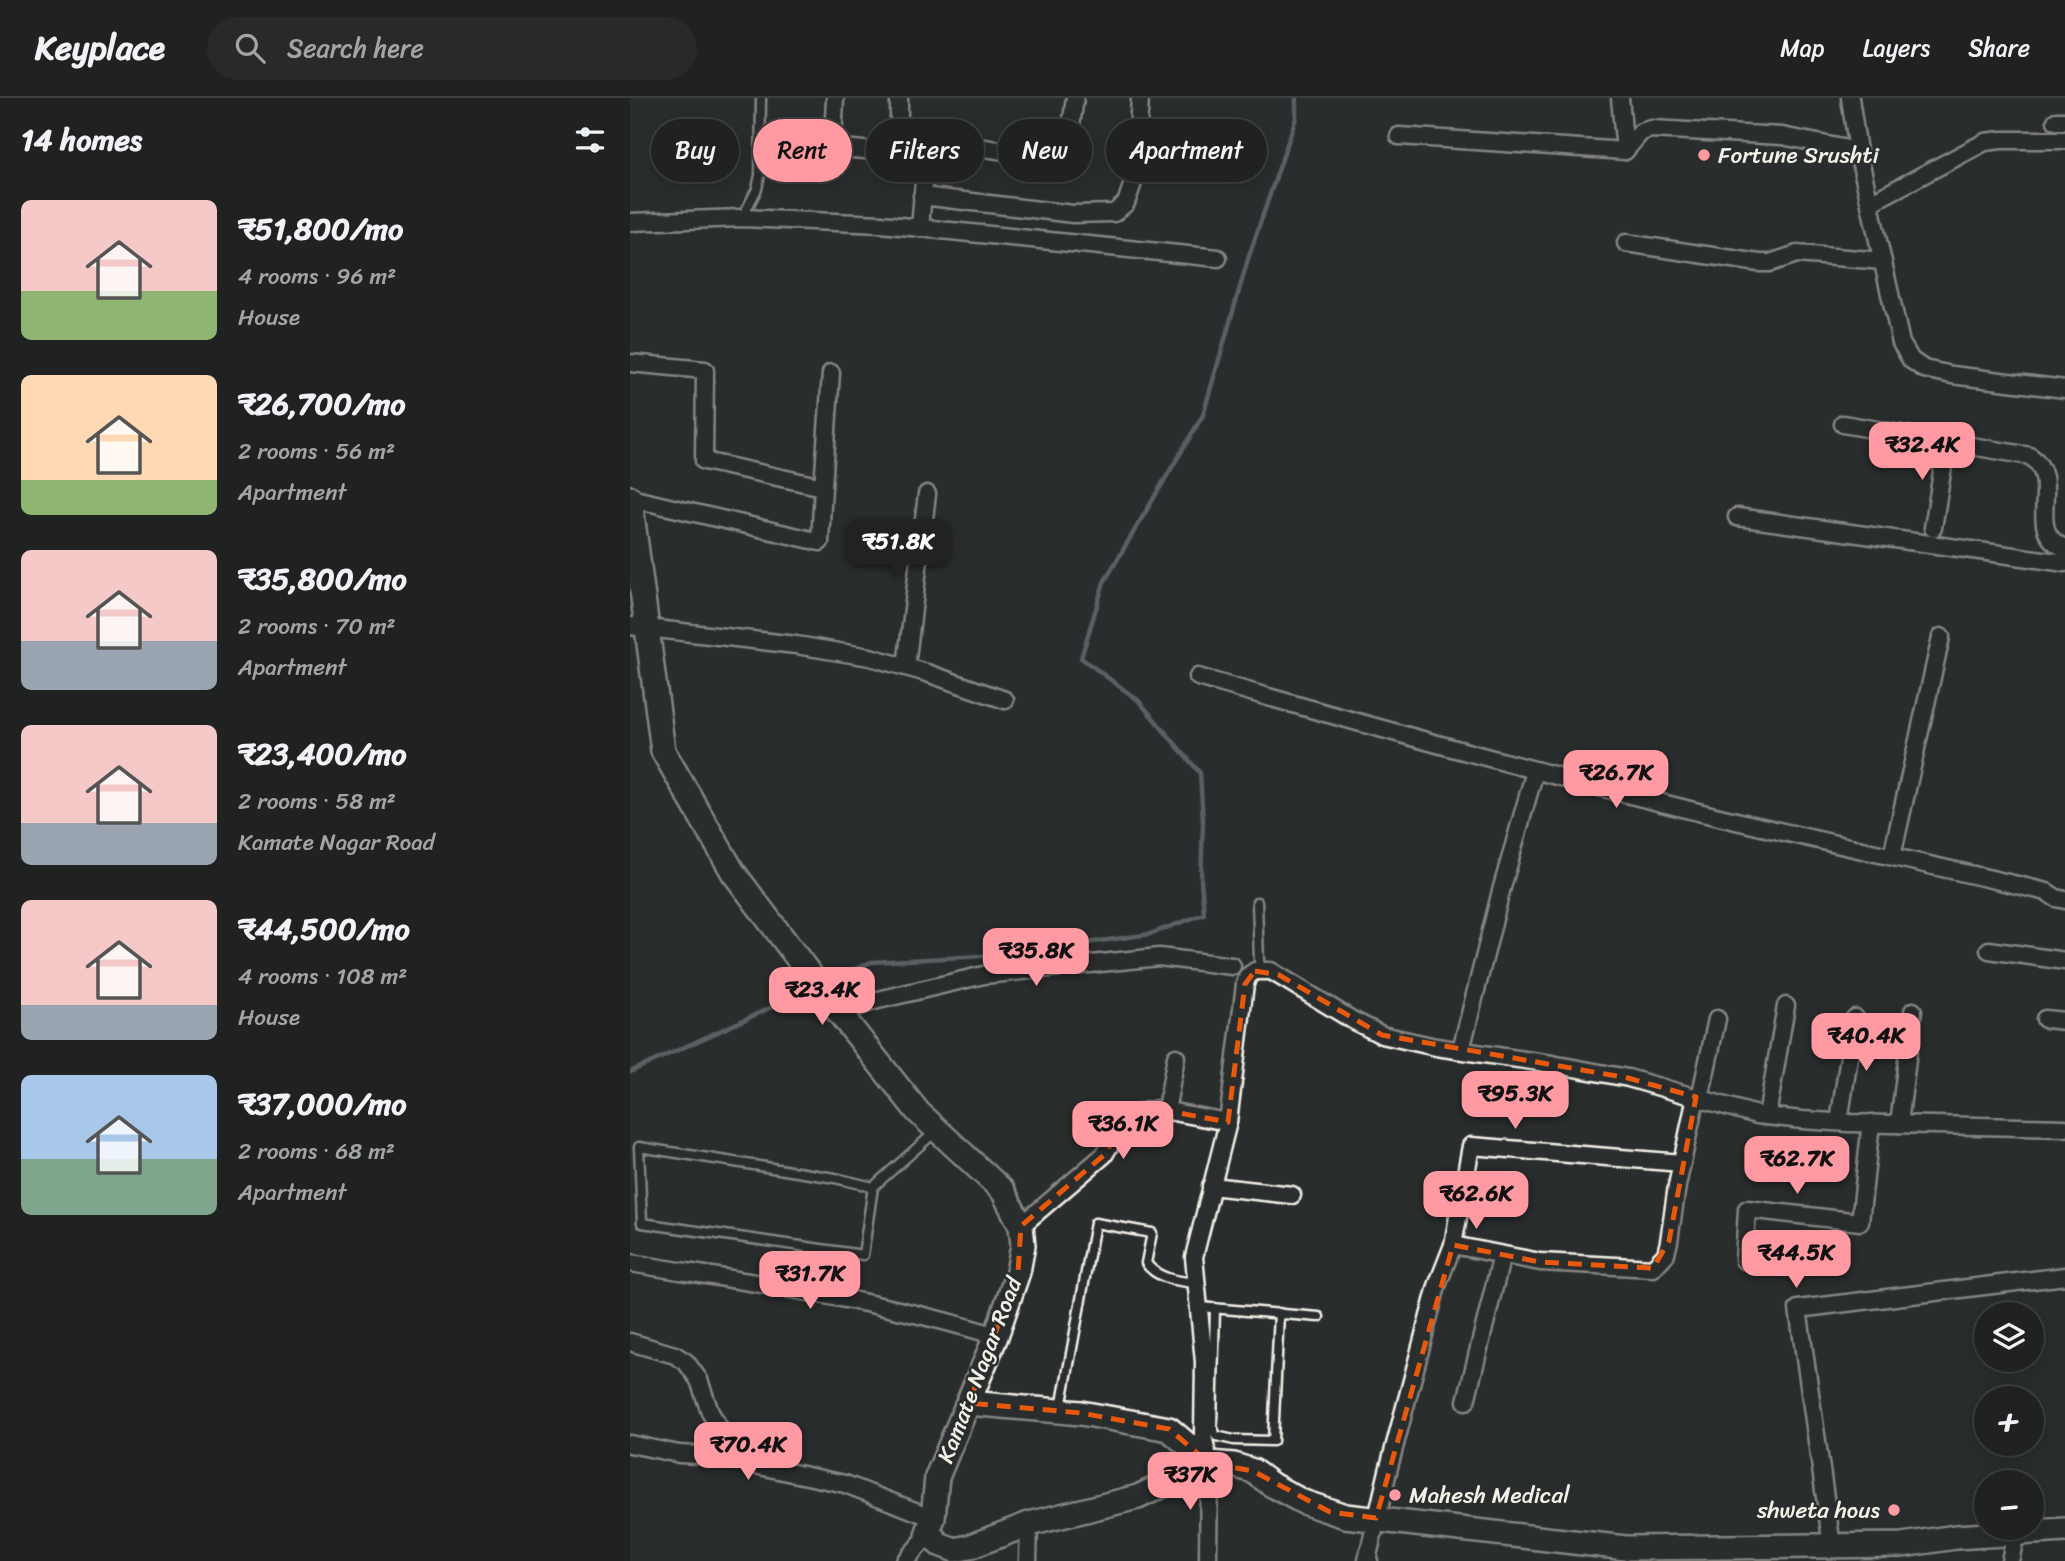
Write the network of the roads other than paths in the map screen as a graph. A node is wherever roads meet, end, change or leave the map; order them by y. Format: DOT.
graph roads {
  1 [pos="761,98"];
  2 [pos="835,98"];
  3 [pos="899,98"];
  4 [pos="1075,98"];
  5 [pos="1140,98"];
  6 [pos="1620,98"];
  7 [pos="1850,98"];
  8 [pos="899,119"];
  9 [pos="1399,136"];
  10 [pos="2065,141"];
  11 [pos="866,150"];
  12 [pos="984,150"];
  13 [pos="1625,150"];
  14 [pos="1858,151"];
  15 [pos="923,182"];
  16 [pos="922,196"];
  17 [pos="1870,203"];
  18 [pos="742,218"];
  19 [pos="630,222"];
  20 [pos="920,228"];
  21 [pos="1626,243"];
  22 [pos="1217,258"];
  23 [pos="1883,261"];
  24 [pos="630,363"];
  25 [pos="831,373"];
  26 [pos="2065,389"];
  27 [pos="1843,425"];
  28 [pos="1947,442"];
  29 [pos="823,487"];
  30 [pos="927,494"];
  31 [pos="630,498"];
  32 [pos="1737,517"];
  33 [pos="1933,528"];
  34 [pos="2065,548"];
  35 [pos="2065,563"];
  36 [pos="638,627"];
  37 [pos="1941,637"];
  38 [pos="906,667"];
  39 [pos="1198,677"];
  40 [pos="1005,700"];
  41 [pos="1535,771"];
  42 [pos="1892,856"];
  43 [pos="2065,900"];
  44 [pos="1257,902"];
  45 [pos="1989,950"];
  46 [pos="2065,961"];
  47 [pos="1232,966"];
  48 [pos="1262,970"];
  49 [pos="1786,1006"];
  50 [pos="1913,1011"];
  51 [pos="839,1013"];
  52 [pos="1856,1018"];
  53 [pos="1717,1019"];
  54 [pos="2045,1019"];
  55 [pos="2065,1021"];
  56 [pos="1461,1050"];
  57 [pos="1176,1057"];
  58 [pos="1698,1097"];
  59 [pos="1166,1111"];
  60 [pos="1767,1116"];
  61 [pos="1228,1122"];
  62 [pos="1839,1122"];
  63 [pos="1871,1124"];
  64 [pos="1899,1124"];
  65 [pos="2065,1128"];
  66 [pos="938,1130"];
  67 [pos="1682,1164"];
  68 [pos="1211,1186"];
  69 [pos="873,1187"];
  70 [pos="1292,1195"];
  71 [pos="1021,1226"];
  72 [pos="1452,1245"];
  73 [pos="1502,1255"];
  74 [pos="1744,1260"];
  75 [pos="630,1262"];
  76 [pos="2065,1276"];
  77 [pos="1197,1283"];
  78 [pos="1207,1308"];
  79 [pos="1279,1313"];
  80 [pos="1319,1317"];
  81 [pos="996,1336"];
  82 [pos="630,1342"];
  83 [pos="1466,1401"];
  84 [pos="969,1403"];
  85 [pos="1061,1411"];
  86 [pos="630,1444"];
  87 [pos="736,1457"];
  88 [pos="1209,1463"];
  89 [pos="1376,1518"];
  90 [pos="1029,1524"];
  91 [pos="930,1525"];
  92 [pos="2065,1530"];
  93 [pos="2044,1531"];
  94 [pos="1974,1536"];
  95 [pos="2014,1540"];
  96 [pos="1832,1546"];
  97 [pos="1901,1553"];
  98 [pos="1658,1554"];
  99 [pos="1785,1554"];
  100 [pos="910,1559"];
  101 [pos="1028,1561"];
  102 [pos="1208,1561"];
  103 [pos="1368,1561"];
  104 [pos="2010,1561"];
  1 -- 18 [label="lane"];
  2 -- 11 [label="street"];
  3 -- 8 [label="street"];
  4 -- 12 [label="street"];
  5 -- 16 [label="street"];
  6 -- 13 [label="street"];
  7 -- 14 [label="street"];
  9 -- 13 [label="street"];
  10 -- 17 [label="street"];
  13 -- 14 [label="street"];
  14 -- 17 [label="street"];
  15 -- 16 [label="street"];
  16 -- 20 [label="street"];
  17 -- 23 [label="street"];
  18 -- 19 [label="street"];
  18 -- 20 [label="street"];
  20 -- 22 [label="street"];
  21 -- 23 [label="street"];
  23 -- 26 [label="street"];
  24 -- 29 [label="street"];
  25 -- 29 [label="street"];
  27 -- 28 [label="street"];
  28 -- 33 [label="street"];
  28 -- 34 [label="street"];
  29 -- 31 [label="street"];
  30 -- 38 [label="street"];
  31 -- 36 [label="street, Kamate Nagar Road"];
  32 -- 35 [label="street"];
  36 -- 38 [label="street"];
  36 -- 51 [label="street, Kamate Nagar Road"];
  37 -- 42 [label="street"];
  38 -- 40 [label="street"];
  39 -- 41 [label="street"];
  41 -- 42 [label="street"];
  41 -- 56 [label="street"];
  42 -- 43 [label="street"];
  44 -- 48 [label="lane"];
  45 -- 46 [label="street"];
  47 -- 51 [label="street"];
  48 -- 56 [label="street"];
  48 -- 61 [label="street"];
  49 -- 60 [label="street"];
  50 -- 64 [label="street"];
  51 -- 66 [label="street, Kamate Nagar Road"];
  52 -- 62 [label="street"];
  53 -- 58 [label="street"];
  54 -- 55 [label="street"];
  56 -- 58 [label="street"];
  57 -- 59 [label="street"];
  58 -- 60 [label="street"];
  58 -- 67 [label="street"];
  59 -- 61 [label="street"];
  59 -- 71 [label="street"];
  60 -- 62 [label="street"];
  61 -- 68 [label="street"];
  62 -- 63 [label="street"];
  63 -- 64 [label="street"];
  63 -- 74 [label="street"];
  64 -- 65 [label="street"];
  66 -- 69 [label="lane"];
  66 -- 71 [label="street, Kamate Nagar Road"];
  67 -- 72 [label="street"];
  67 -- 73 [label="street"];
  68 -- 70 [label="street"];
  68 -- 77 [label="street"];
  69 -- 69 [label="lane"];
  71 -- 81 [label="street, Kamate Nagar Road"];
  72 -- 73 [label="street"];
  72 -- 89 [label="street"];
  73 -- 83 [label="street"];
  75 -- 81 [label="street"];
  76 -- 96 [label="street"];
  77 -- 78 [label="street"];
  77 -- 85 [label="lane"];
  78 -- 79 [label="lane"];
  78 -- 79 [label="lane"];
  78 -- 88 [label="street"];
  79 -- 80 [label="lane"];
  81 -- 84 [label="street, Kamate Nagar Road"];
  82 -- 87 [label="street"];
  84 -- 85 [label="street"];
  84 -- 91 [label="street, Kamate Nagar Road"];
  85 -- 88 [label="street"];
  86 -- 87 [label="street"];
  87 -- 91 [label="street"];
  88 -- 89 [label="street"];
  88 -- 90 [label="street"];
  88 -- 102 [label="street"];
  89 -- 98 [label="street"];
  89 -- 103 [label="street"];
  90 -- 91 [label="street"];
  90 -- 101 [label="street"];
  91 -- 100 [label="street, Kamate Nagar Road"];
  92 -- 93 [label="street"];
  94 -- 97 [label="street"];
  95 -- 104 [label="street"];
  96 -- 97 [label="street"];
  96 -- 99 [label="street"];
  98 -- 99 [label="street"];
}
